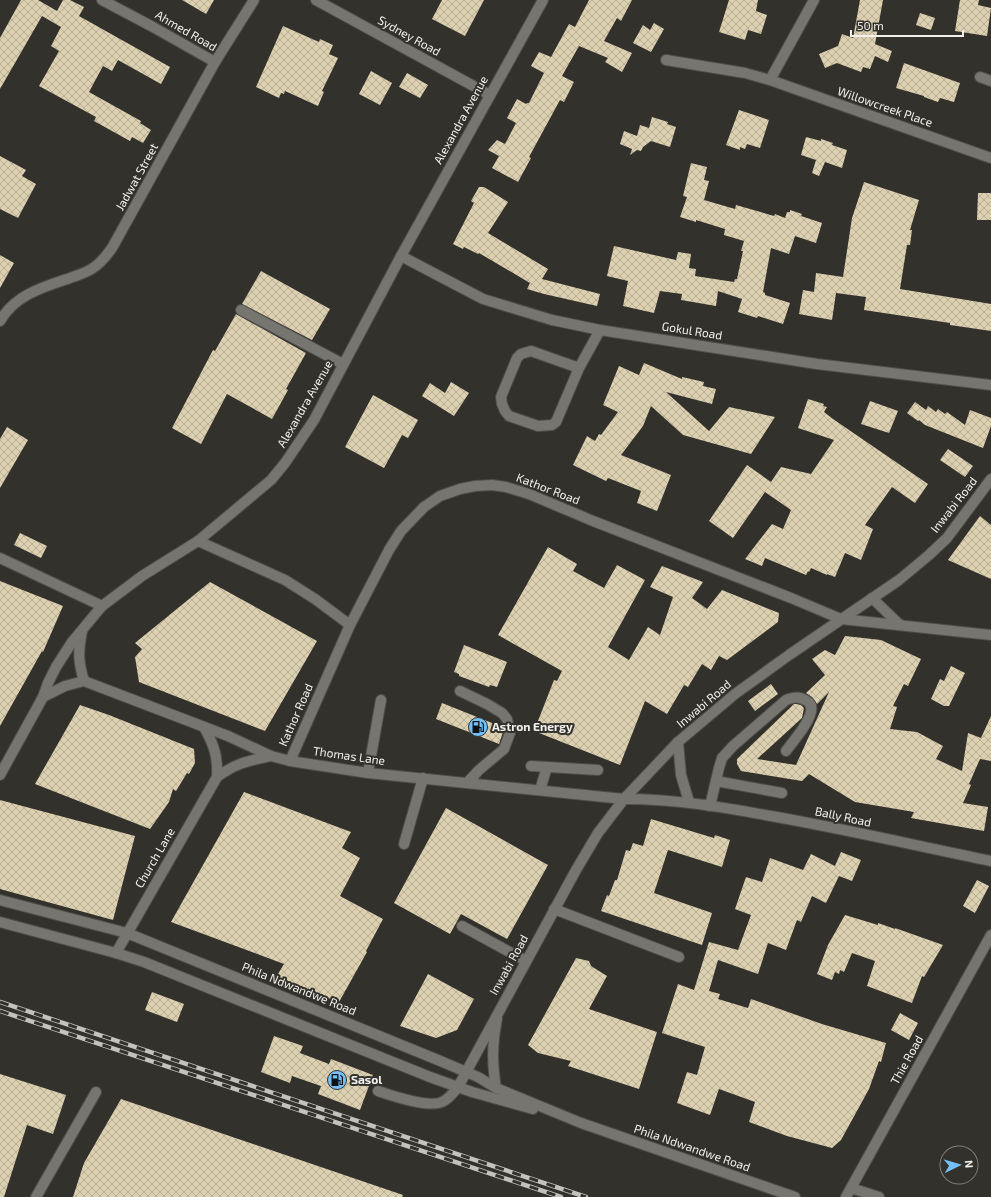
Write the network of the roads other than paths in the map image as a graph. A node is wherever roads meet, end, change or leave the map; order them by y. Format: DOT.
graph roads {
  1 [pos="102,0"];
  2 [pos="254,0"];
  3 [pos="316,0"];
  4 [pos="543,0"];
  5 [pos="814,0"];
  6 [pos="666,60"];
  7 [pos="215,62"];
  8 [pos="980,77"];
  9 [pos="770,80"];
  10 [pos="991,82"];
  11 [pos="490,95"];
  12 [pos="991,158"];
  13 [pos="401,256"];
  14 [pos="241,310"];
  15 [pos="0,321"];
  16 [pos="600,330"];
  17 [pos="343,364"];
  18 [pos="579,368"];
  19 [pos="991,385"];
  20 [pos="991,479"];
  21 [pos="198,541"];
  22 [pos="0,558"];
  23 [pos="872,598"];
  24 [pos="102,606"];
  25 [pos="842,619"];
  26 [pos="899,624"];
  27 [pos="350,625"];
  28 [pos="82,629"];
  29 [pos="991,635"];
  30 [pos="84,681"];
  31 [pos="460,691"];
  32 [pos="43,696"];
  33 [pos="381,700"];
  34 [pos="204,727"];
  35 [pos="678,742"];
  36 [pos="786,751"];
  37 [pos="271,756"];
  38 [pos="290,760"];
  39 [pos="532,766"];
  40 [pos="546,767"];
  41 [pos="598,770"];
  42 [pos="368,773"];
  43 [pos="0,775"];
  44 [pos="217,777"];
  45 [pos="423,778"];
  46 [pos="716,781"];
  47 [pos="467,783"];
  48 [pos="540,790"];
  49 [pos="782,793"];
  50 [pos="624,799"];
  51 [pos="689,802"];
  52 [pos="710,806"];
  53 [pos="404,844"];
  54 [pos="991,861"];
  55 [pos="0,900"];
  56 [pos="554,909"];
  57 [pos="0,922"];
  58 [pos="462,926"];
  59 [pos="127,933"];
  60 [pos="991,934"];
  61 [pos="116,953"];
  62 [pos="678,957"];
  63 [pos="526,961"];
  64 [pos="500,1009"];
  65 [pos="465,1072"];
  66 [pos="458,1087"];
  67 [pos="496,1088"];
  68 [pos="378,1091"];
  69 [pos="96,1092"];
  70 [pos="581,1123"];
  71 [pos="851,1188"];
  72 [pos="36,1197"];
  73 [pos="795,1197"];
  74 [pos="846,1197"];
  75 [pos="879,1197"];
  1 -- 7 [label="street, Ahmed Road"];
  2 -- 7 [label="street, Jadwat Street"];
  3 -- 11 [label="street, Sydney Road"];
  4 -- 11 [label="street, Alexandra Avenue"];
  5 -- 9 [label="street"];
  6 -- 9 [label="street, Willowcreek Place"];
  7 -- 15 [label="street, Jadwat Street"];
  8 -- 10 [label="street"];
  9 -- 12 [label="street, Willowcreek Place"];
  11 -- 13 [label="street, Alexandra Avenue"];
  13 -- 16 [label="street, Gokul Road"];
  13 -- 17 [label="street, Alexandra Avenue"];
  14 -- 17 [label="street"];
  16 -- 18 [label="street"];
  16 -- 19 [label="street, Gokul Road"];
  17 -- 21 [label="street, Alexandra Avenue"];
  18 -- 18 [label="street"];
  20 -- 23 [label="street, Inwabi Road"];
  21 -- 24 [label="street, Alexandra Avenue"];
  21 -- 27 [label="street"];
  22 -- 24 [label="street"];
  23 -- 25 [label="street, Inwabi Road"];
  23 -- 26 [label="street"];
  24 -- 28 [label="street, Alexandra Avenue"];
  25 -- 26 [label="street, Kathor Road"];
  25 -- 27 [label="street, Kathor Road"];
  25 -- 35 [label="street, Inwabi Road"];
  26 -- 29 [label="street, Kathor Road"];
  27 -- 38 [label="street, Kathor Road"];
  28 -- 30 [label="street"];
  28 -- 32 [label="street, Alexandra Avenue"];
  30 -- 32 [label="street"];
  30 -- 34 [label="street, Thomas Lane"];
  31 -- 47 [label="street"];
  32 -- 43 [label="street, Alexandra Avenue"];
  33 -- 42 [label="street"];
  34 -- 37 [label="street, Thomas Lane"];
  34 -- 44 [label="street"];
  35 -- 50 [label="street, Inwabi Road"];
  35 -- 51 [label="street"];
  36 -- 46 [label="street"];
  37 -- 38 [label="street, Thomas Lane"];
  37 -- 44 [label="street, Church Lane"];
  38 -- 42 [label="street, Thomas Lane"];
  39 -- 40 [label="street"];
  40 -- 41 [label="street"];
  40 -- 48 [label="street"];
  42 -- 45 [label="street, Thomas Lane"];
  44 -- 59 [label="street, Church Lane"];
  45 -- 47 [label="street, Thomas Lane"];
  45 -- 53 [label="street"];
  46 -- 49 [label="street"];
  46 -- 52 [label="street"];
  47 -- 48 [label="street, Thomas Lane"];
  48 -- 50 [label="street, Thomas Lane"];
  50 -- 51 [label="street, Bally Road"];
  50 -- 56 [label="street, Inwabi Road"];
  51 -- 52 [label="street, Bally Road"];
  52 -- 54 [label="street, Bally Road"];
  55 -- 59 [label="street, Phila Ndwandwe Road"];
  56 -- 62 [label="street"];
  56 -- 63 [label="street, Inwabi Road"];
  57 -- 61 [label="street, Phila Ndwandwe Road"];
  58 -- 63 [label="street"];
  59 -- 61 [label="street, Church Lane"];
  59 -- 65 [label="street, Phila Ndwandwe Road"];
  60 -- 71 [label="street, Thie Road"];
  61 -- 66 [label="street, Phila Ndwandwe Road"];
  63 -- 64 [label="street, Inwabi Road"];
  64 -- 65 [label="street, Inwabi Road"];
  64 -- 67 [label="street, Inwabi Road"];
  65 -- 66 [label="street, Inwabi Road"];
  65 -- 67 [label="street, Phila Ndwandwe Road"];
  66 -- 68 [label="street"];
  66 -- 70 [label="street, Phila Ndwandwe Road"];
  67 -- 70 [label="street, Phila Ndwandwe Road"];
  69 -- 72 [label="street"];
  70 -- 73 [label="street, Phila Ndwandwe Road"];
  71 -- 74 [label="street, Thie Road"];
  71 -- 75 [label="street"];
}
